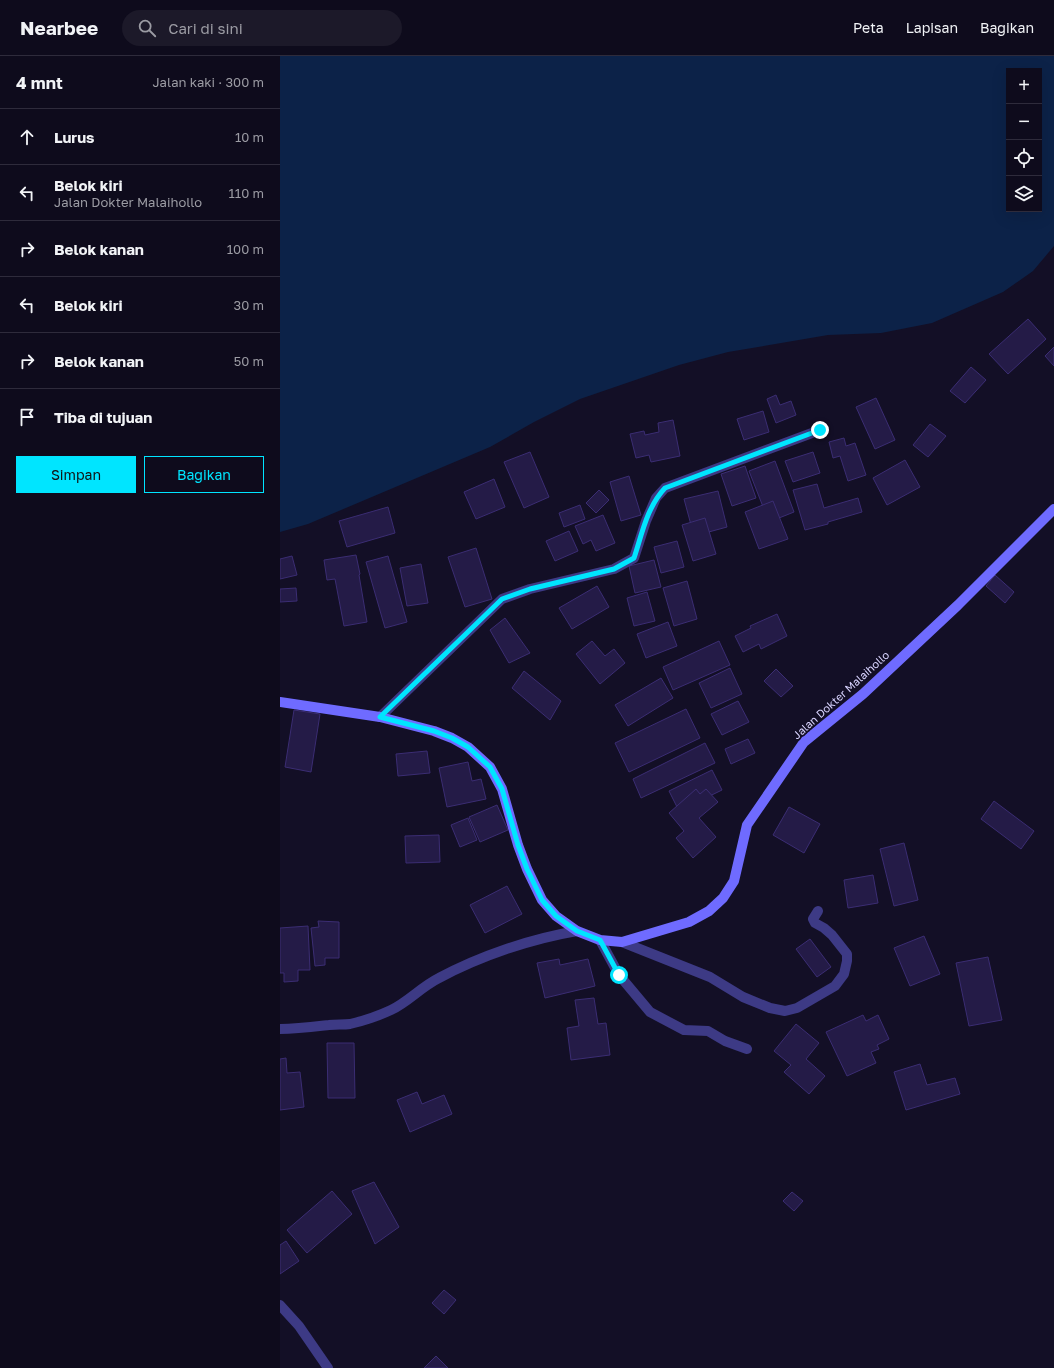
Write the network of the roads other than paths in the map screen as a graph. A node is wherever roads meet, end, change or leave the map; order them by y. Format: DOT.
graph roads {
  1 [pos="820,430"];
  2 [pos="1054,509"];
  3 [pos="280,702"];
  4 [pos="380,717"];
  5 [pos="818,911"];
  6 [pos="577,931"];
  7 [pos="600,940"];
  8 [pos="622,942"];
  9 [pos="280,1029"];
  10 [pos="746,1049"];
  11 [pos="280,1305"];
  12 [pos="328,1368"];
  1 -- 4 [label="street"];
  2 -- 8 [label="main road, Jalan Dokter Malaihollo"];
  3 -- 4 [label="main road, Jalan Dokter Malaihollo"];
  4 -- 6 [label="main road, Jalan Dokter Malaihollo"];
  5 -- 8 [label="street"];
  6 -- 7 [label="main road, Jalan Dokter Malaihollo"];
  6 -- 9 [label="street"];
  7 -- 8 [label="main road, Jalan Dokter Malaihollo"];
  7 -- 10 [label="street"];
  11 -- 12 [label="street"];
}
